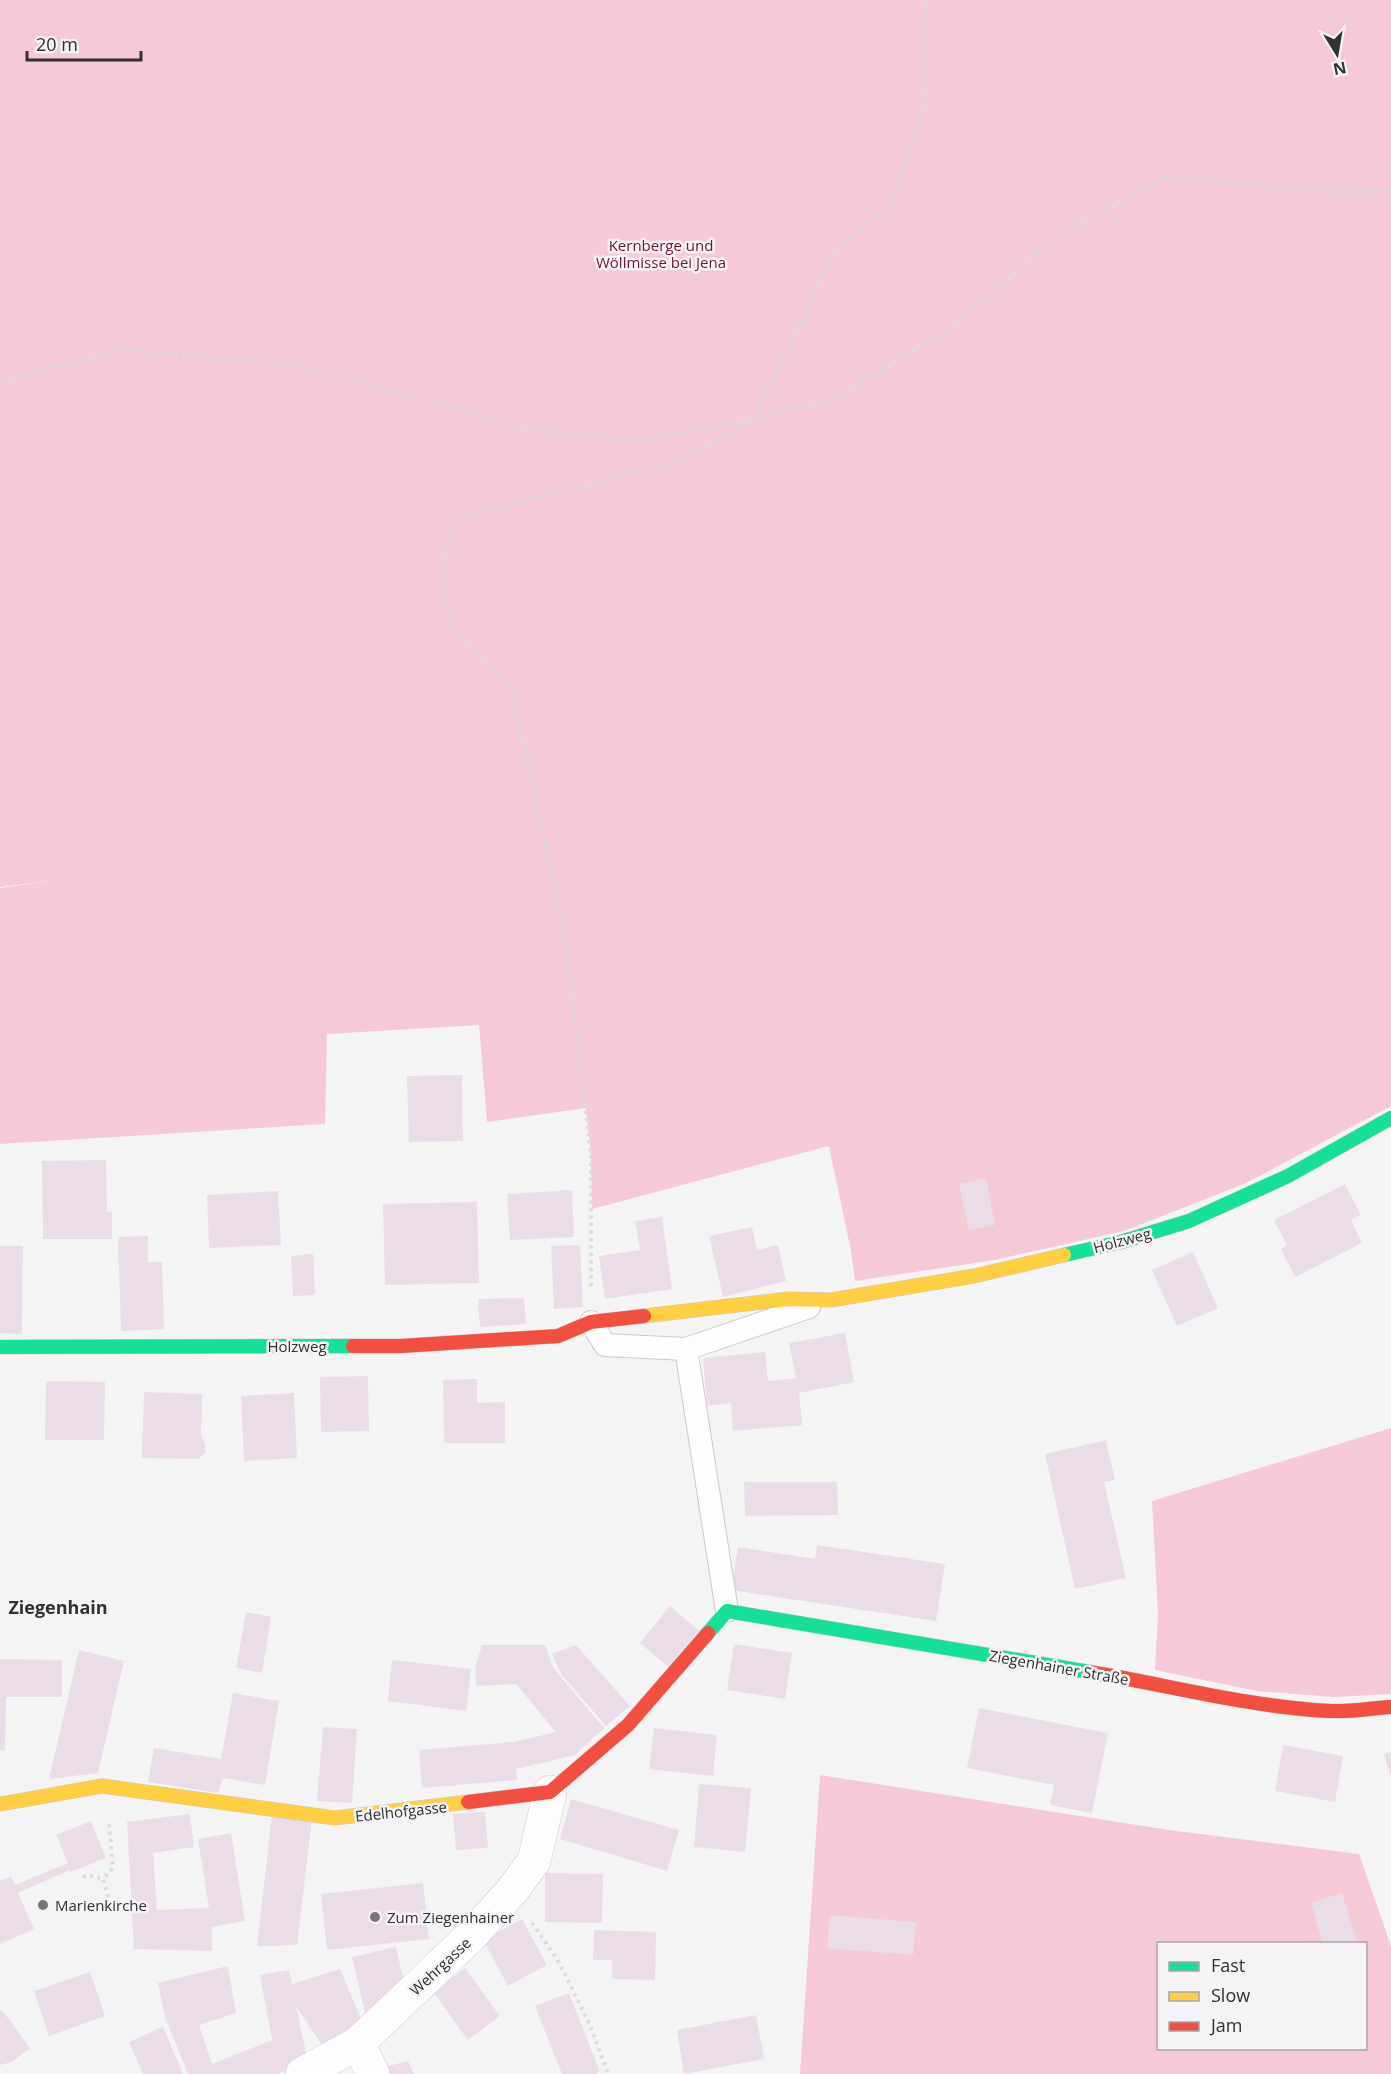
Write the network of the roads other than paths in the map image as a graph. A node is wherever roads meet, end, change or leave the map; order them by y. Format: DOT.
graph roads {
  1 [pos="1391,1118"];
  2 [pos="831,1300"];
  3 [pos="591,1322"];
  4 [pos="0,1347"];
  5 [pos="686,1349"];
  6 [pos="727,1611"];
  7 [pos="1391,1707"];
  8 [pos="550,1792"];
  9 [pos="0,1804"];
  10 [pos="358,2043"];
  11 [pos="302,2074"];
  12 [pos="373,2074"];
  1 -- 2 [label="street, Holzweg"];
  2 -- 3 [label="street, Holzweg"];
  2 -- 5 [label="lane, Holzweg"];
  3 -- 4 [label="street, Holzweg"];
  3 -- 5 [label="lane, Holzweg"];
  5 -- 6 [label="lane"];
  6 -- 7 [label="street, Ziegenhainer Straße"];
  6 -- 8 [label="street"];
  8 -- 9 [label="street, Edelhofgasse"];
  8 -- 10 [label="street, Wehrgasse"];
  10 -- 11 [label="street, Wehrgasse"];
  10 -- 12 [label="street"];
}
